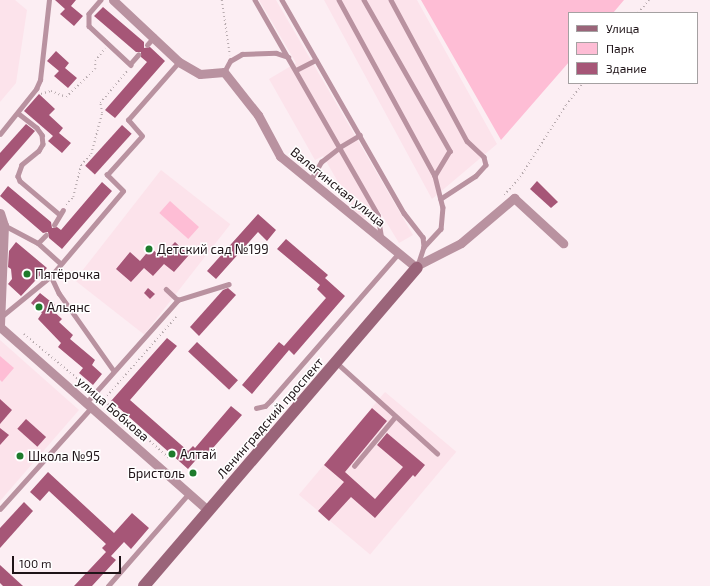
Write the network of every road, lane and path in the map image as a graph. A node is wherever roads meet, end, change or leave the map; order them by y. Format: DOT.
graph roads {
  1 [pos="49,0"];
  2 [pos="101,0"];
  3 [pos="113,0"];
  4 [pos="222,0"];
  5 [pos="255,0"];
  6 [pos="282,0"];
  7 [pos="339,0"];
  8 [pos="364,0"];
  9 [pos="391,0"];
  10 [pos="649,0"];
  11 [pos="639,12"];
  12 [pos="154,37"];
  13 [pos="109,44"];
  14 [pos="147,45"];
  15 [pos="138,55"];
  16 [pos="288,57"];
  17 [pos="316,60"];
  18 [pos="230,61"];
  19 [pos="179,62"];
  20 [pos="131,64"];
  21 [pos="296,70"];
  22 [pos="224,72"];
  23 [pos="582,84"];
  24 [pos="29,97"];
  25 [pos="18,113"];
  26 [pos="0,134"];
  27 [pos="360,136"];
  28 [pos="340,147"];
  29 [pos="435,176"];
  30 [pos="310,181"];
  31 [pos="441,199"];
  32 [pos="499,200"];
  33 [pos="61,212"];
  34 [pos="0,213"];
  35 [pos="4,225"];
  36 [pos="54,225"];
  37 [pos="46,235"];
  38 [pos="382,239"];
  39 [pos="38,243"];
  40 [pos="563,243"];
  41 [pos="424,247"];
  42 [pos="399,253"];
  43 [pos="60,263"];
  44 [pos="418,266"];
  45 [pos="51,276"];
  46 [pos="229,284"];
  47 [pos="166,289"];
  48 [pos="178,300"];
  49 [pos="176,317"];
  50 [pos="1,323"];
  51 [pos="337,363"];
  52 [pos="114,371"];
  53 [pos="92,406"];
  54 [pos="256,408"];
  55 [pos="395,417"];
  56 [pos="437,453"];
  57 [pos="354,466"];
  58 [pos="190,493"];
  59 [pos="0,509"];
  60 [pos="209,511"];
  61 [pos="108,586"];
  62 [pos="144,586"];
  1 -- 24 [label="lane"];
  2 -- 13 [label="lane"];
  3 -- 12 [label="street"];
  4 -- 18 [label="path"];
  5 -- 16 [label="lane"];
  6 -- 17 [label="lane"];
  7 -- 29 [label="lane"];
  8 -- 29 [label="lane"];
  9 -- 31 [label="lane"];
  10 -- 11 [label="path"];
  12 -- 14 [label="lane"];
  12 -- 19 [label="street"];
  13 -- 20 [label="lane"];
  13 -- 24 [label="path"];
  15 -- 20 [label="lane"];
  16 -- 18 [label="lane"];
  16 -- 21 [label="lane"];
  17 -- 21 [label="lane"];
  17 -- 27 [label="lane"];
  18 -- 22 [label="lane"];
  19 -- 22 [label="street"];
  19 -- 43 [label="lane"];
  20 -- 33 [label="path"];
  21 -- 28 [label="lane"];
  22 -- 30 [label="street, Валегинская улица"];
  23 -- 32 [label="path"];
  24 -- 25 [label="lane"];
  25 -- 26 [label="lane"];
  25 -- 33 [label="lane"];
  27 -- 28 [label="lane"];
  27 -- 41 [label="lane"];
  28 -- 30 [label="lane"];
  28 -- 38 [label="lane"];
  29 -- 31 [label="lane"];
  30 -- 38 [label="street, Валегинская улица"];
  31 -- 41 [label="lane"];
  33 -- 36 [label="lane"];
  34 -- 35 [label="street"];
  35 -- 39 [label="lane"];
  35 -- 50 [label="street"];
  37 -- 39 [label="lane"];
  38 -- 42 [label="street, Валегинская улица"];
  39 -- 43 [label="lane"];
  40 -- 44 [label="street"];
  41 -- 44 [label="lane"];
  42 -- 44 [label="street, Валегинская улица"];
  42 -- 54 [label="lane"];
  43 -- 45 [label="lane"];
  44 -- 51 [label="street, Ленинградский проспект"];
  45 -- 50 [label="lane"];
  45 -- 52 [label="lane"];
  46 -- 48 [label="lane"];
  47 -- 48 [label="lane"];
  48 -- 52 [label="lane"];
  49 -- 53 [label="path"];
  50 -- 53 [label="street, улица Бобкова"];
  51 -- 55 [label="lane"];
  51 -- 60 [label="street, Ленинградский проспект"];
  52 -- 53 [label="lane"];
  53 -- 58 [label="street, улица Бобкова"];
  53 -- 59 [label="lane"];
  55 -- 56 [label="lane"];
  55 -- 57 [label="lane"];
  58 -- 60 [label="street, улица Бобкова"];
  58 -- 61 [label="lane"];
  60 -- 62 [label="street, Ленинградский проспект"];
}
